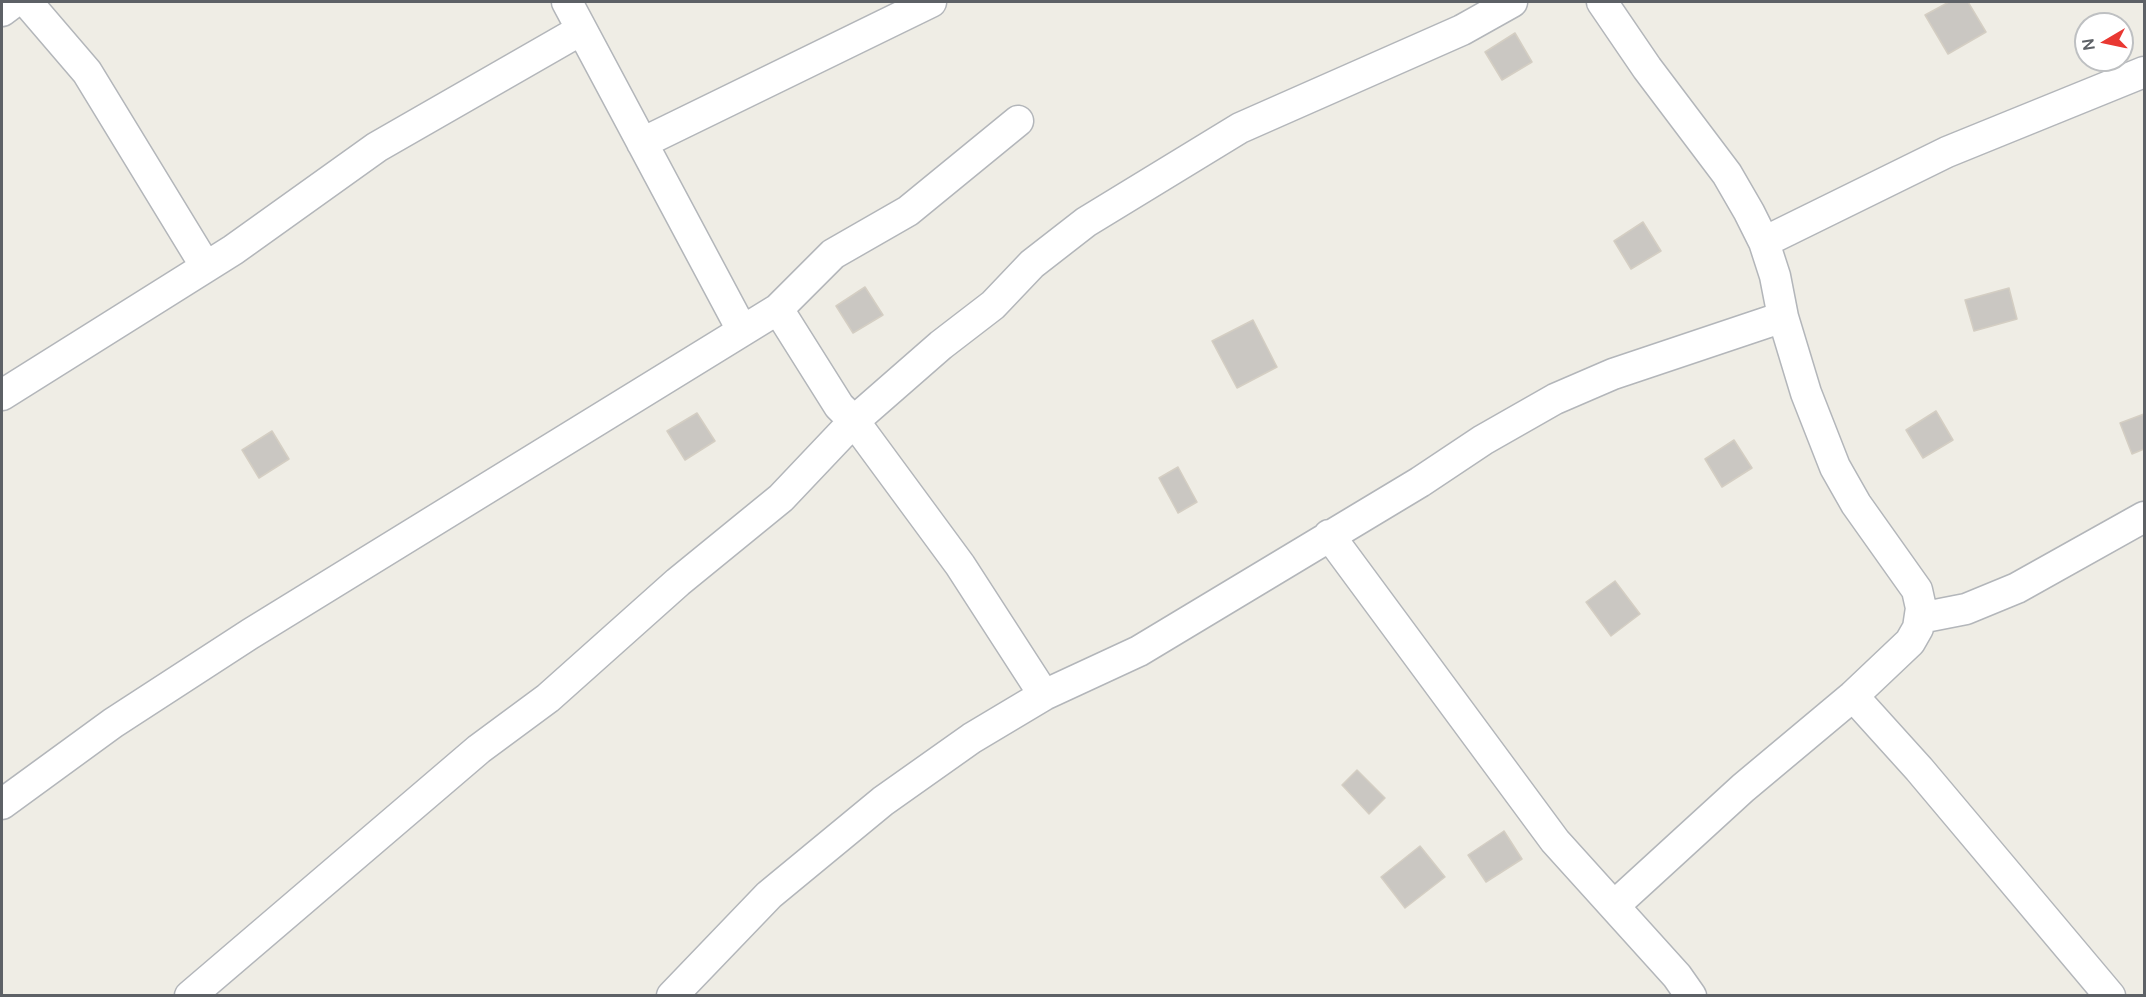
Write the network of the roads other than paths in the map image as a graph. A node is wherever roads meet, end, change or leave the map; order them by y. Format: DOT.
graph roads {
  1 [pos="14,2"];
  2 [pos="27,2"];
  3 [pos="567,2"];
  4 [pos="931,2"];
  5 [pos="1512,2"];
  6 [pos="1602,2"];
  7 [pos="2,11"];
  8 [pos="581,30"];
  9 [pos="2145,72"];
  10 [pos="1018,121"];
  11 [pos="642,143"];
  12 [pos="1764,242"];
  13 [pos="206,267"];
  14 [pos="778,309"];
  15 [pos="1783,317"];
  16 [pos="742,330"];
  17 [pos="2,395"];
  18 [pos="854,421"];
  19 [pos="2145,517"];
  20 [pos="1329,535"];
  21 [pos="1920,618"];
  22 [pos="1044,695"];
  23 [pos="1853,696"];
  24 [pos="2,804"];
  25 [pos="1614,906"];
  26 [pos="190,996"];
  27 [pos="672,996"];
  28 [pos="1691,996"];
  29 [pos="2110,996"];
  1 -- 7 [label="street"];
  2 -- 13 [label="street"];
  3 -- 8 [label="street"];
  4 -- 11 [label="street"];
  5 -- 18 [label="street"];
  6 -- 12 [label="street"];
  8 -- 11 [label="street"];
  8 -- 13 [label="street"];
  9 -- 12 [label="street"];
  10 -- 14 [label="street"];
  11 -- 16 [label="street"];
  12 -- 15 [label="street"];
  13 -- 17 [label="street"];
  14 -- 16 [label="street"];
  14 -- 18 [label="street"];
  15 -- 20 [label="street"];
  15 -- 21 [label="street"];
  16 -- 24 [label="street"];
  18 -- 22 [label="street"];
  18 -- 26 [label="street"];
  19 -- 21 [label="street"];
  20 -- 22 [label="street"];
  20 -- 25 [label="street"];
  21 -- 23 [label="street"];
  22 -- 27 [label="street"];
  23 -- 25 [label="street"];
  23 -- 29 [label="street"];
  25 -- 28 [label="street"];
}
